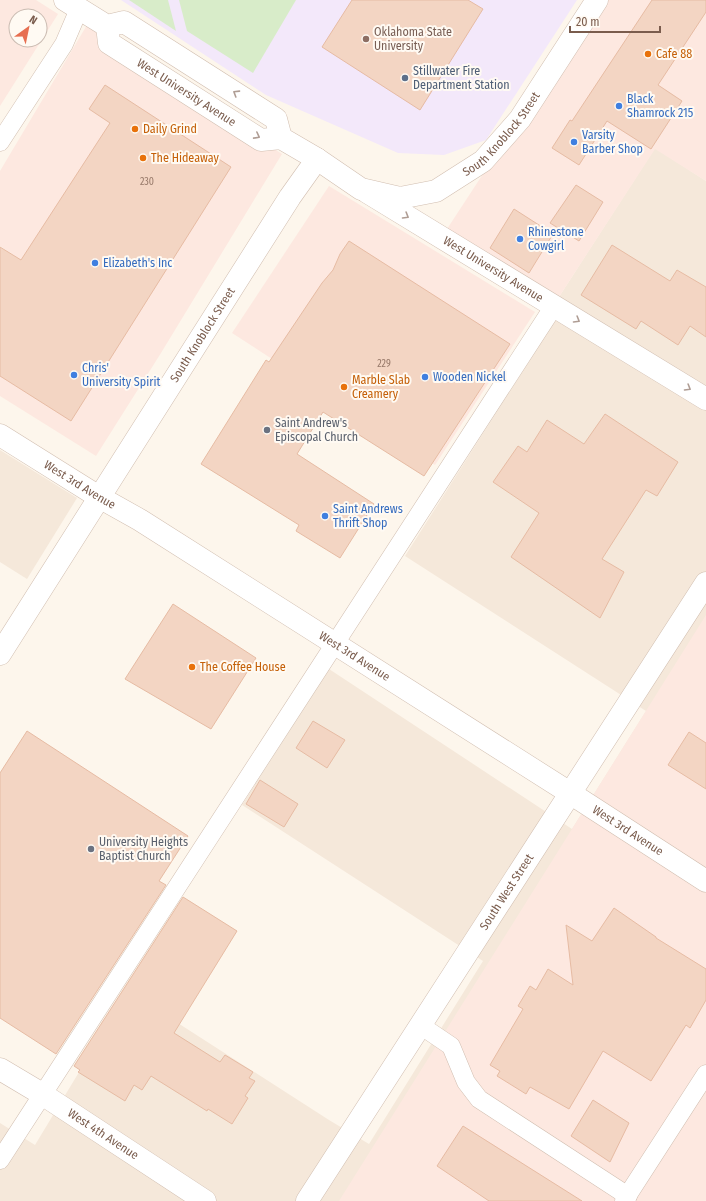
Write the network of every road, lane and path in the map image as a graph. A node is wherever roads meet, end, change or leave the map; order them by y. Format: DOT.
graph roads {
  1 [pos="596,0"];
  2 [pos="72,5"];
  3 [pos="0,142"];
  4 [pos="317,159"];
  5 [pos="361,188"];
  6 [pos="554,306"];
  7 [pos="706,399"];
  8 [pos="0,435"];
  9 [pos="99,497"];
  10 [pos="706,583"];
  11 [pos="335,644"];
  12 [pos="0,654"];
  13 [pos="570,793"];
  14 [pos="706,881"];
  15 [pos="420,1025"];
  16 [pos="0,1069"];
  17 [pos="706,1074"];
  18 [pos="42,1094"];
  19 [pos="0,1160"];
  20 [pos="626,1198"];
  21 [pos="205,1201"];
  22 [pos="307,1201"];
  1 -- 5 [label="street, South Knoblock Street"];
  2 -- 3 [label="lane"];
  2 -- 4 [label="street, West University Avenue"];
  4 -- 5 [label="street, West University Avenue"];
  4 -- 9 [label="street, South Knoblock Street"];
  5 -- 6 [label="street, West University Avenue, one-way"];
  6 -- 7 [label="street, West University Avenue, one-way"];
  6 -- 11 [label="lane"];
  8 -- 9 [label="street, West 3rd Avenue"];
  9 -- 11 [label="street, West 3rd Avenue"];
  9 -- 12 [label="street, South Knoblock Street"];
  10 -- 13 [label="street, South West Street"];
  11 -- 13 [label="street, West 3rd Avenue"];
  11 -- 18 [label="lane"];
  13 -- 14 [label="street, West 3rd Avenue"];
  13 -- 15 [label="street, South West Street"];
  15 -- 20 [label="lane"];
  15 -- 22 [label="street, South West Street"];
  16 -- 18 [label="street, West 4th Avenue"];
  17 -- 20 [label="lane"];
  18 -- 19 [label="lane"];
  18 -- 21 [label="street, West 4th Avenue"];
}
